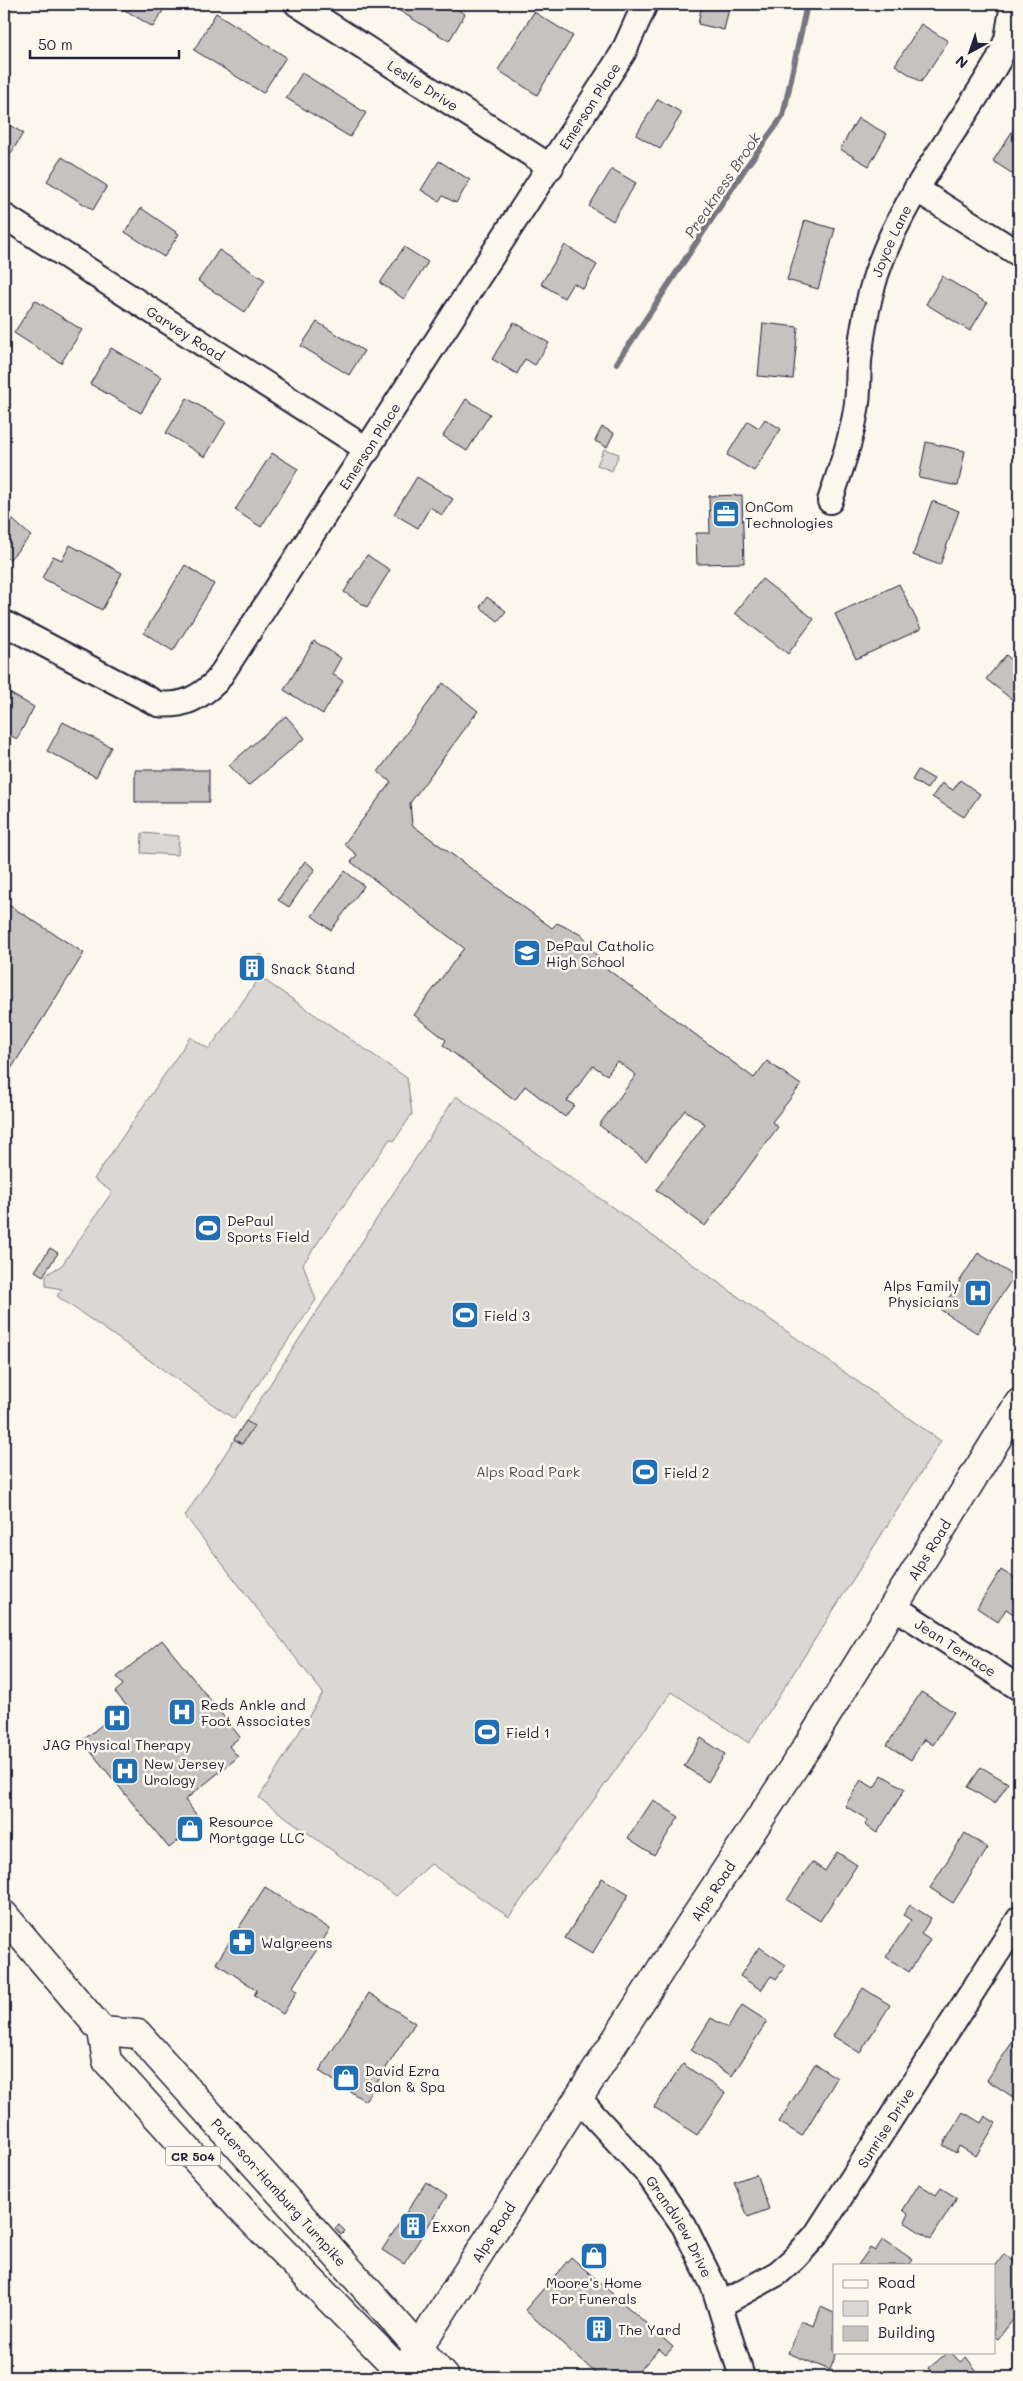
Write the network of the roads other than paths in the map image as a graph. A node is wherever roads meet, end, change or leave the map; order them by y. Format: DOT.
graph roads {
  1 [pos="297,4"];
  2 [pos="645,4"];
  3 [pos="1013,4"];
  4 [pos="550,167"];
  5 [pos="916,189"];
  6 [pos="4,216"];
  7 [pos="1019,254"];
  8 [pos="368,450"];
  9 [pos="830,501"];
  10 [pos="4,623"];
  11 [pos="1019,1403"];
  12 [pos="893,1606"];
  13 [pos="1019,1688"];
  14 [pos="4,1915"];
  15 [pos="1019,1919"];
  16 [pos="102,2031"];
  17 [pos="579,2098"];
  18 [pos="720,2305"];
  19 [pos="419,2349"];
  20 [pos="403,2376"];
  21 [pos="444,2377"];
  22 [pos="742,2377"];
  1 -- 4 [label="street, Leslie Drive"];
  2 -- 4 [label="street, Emerson Place"];
  3 -- 5 [label="street, Joyce Lane"];
  4 -- 8 [label="street, Emerson Place"];
  5 -- 7 [label="street"];
  5 -- 9 [label="street, Joyce Lane"];
  6 -- 8 [label="street, Garvey Road"];
  8 -- 10 [label="street, Emerson Place"];
  11 -- 12 [label="main road, Alps Road / CR 504"];
  12 -- 13 [label="street, Jean Terrace"];
  12 -- 17 [label="main road, Alps Road / CR 504"];
  14 -- 16 [label="main road"];
  15 -- 18 [label="street, Sunrise Drive"];
  16 -- 19 [label="main road, Paterson-Hamburg Turnpike / CR 504"];
  16 -- 20 [label="main road, CR 504"];
  17 -- 18 [label="street, Grandview Drive"];
  17 -- 19 [label="main road, Alps Road / CR 504"];
  18 -- 22 [label="street, Grandview Drive"];
  19 -- 20 [label="main road, Alps Road / CR 504"];
  19 -- 21 [label="main road, Paterson-Hamburg Turnpike"];
}
